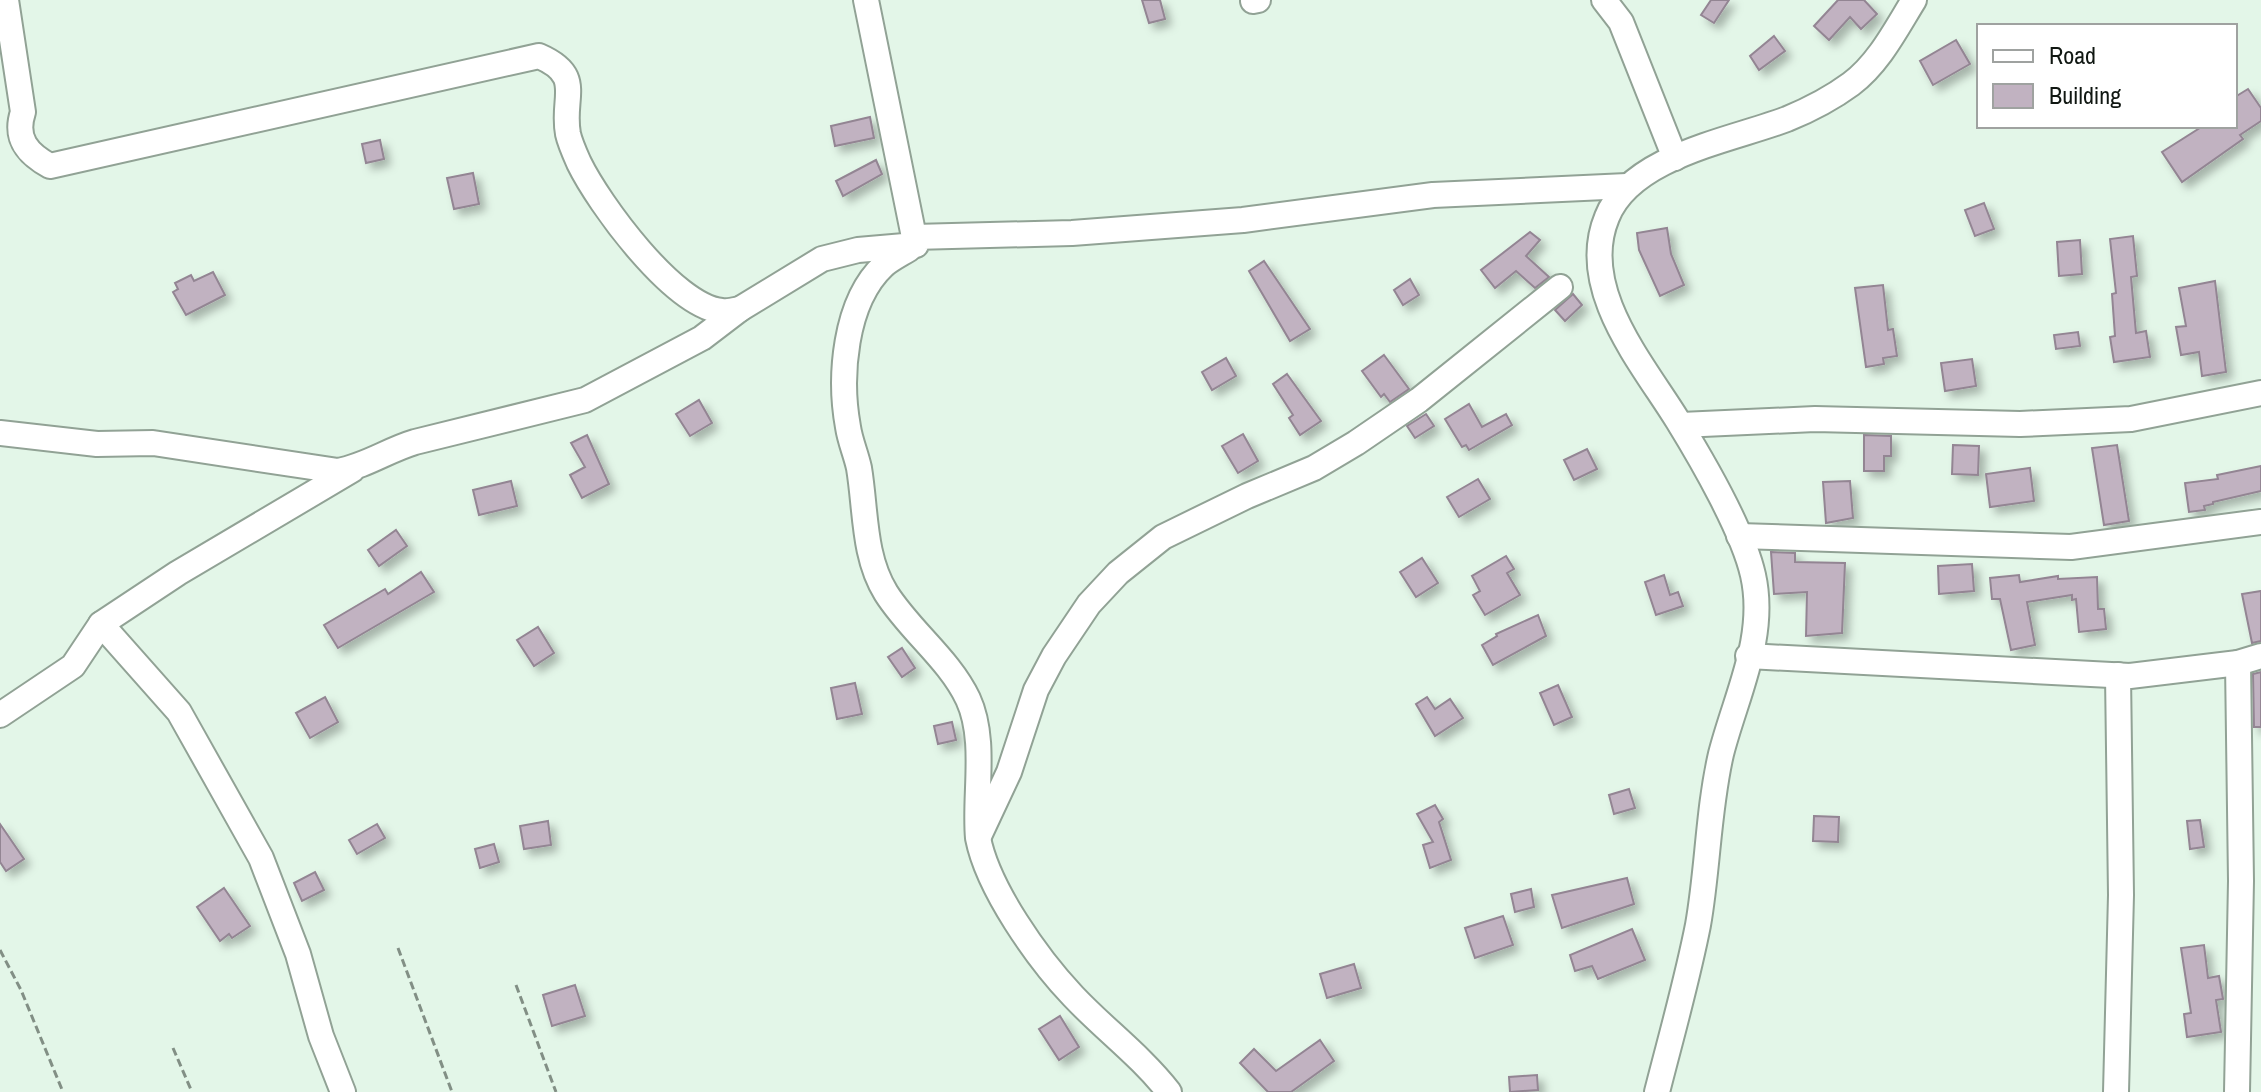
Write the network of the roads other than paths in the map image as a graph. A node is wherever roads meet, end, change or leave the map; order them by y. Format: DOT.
graph roads {
  1 [pos="6,0"];
  2 [pos="866,0"];
  3 [pos="1604,0"];
  4 [pos="1914,0"];
  5 [pos="1675,158"];
  6 [pos="1627,186"];
  7 [pos="915,241"];
  8 [pos="1560,287"];
  9 [pos="740,309"];
  10 [pos="2261,393"];
  11 [pos="1681,425"];
  12 [pos="0,433"];
  13 [pos="356,468"];
  14 [pos="2261,522"];
  15 [pos="1739,536"];
  16 [pos="101,624"];
  17 [pos="1748,656"];
  18 [pos="2249,659"];
  19 [pos="2118,675"];
  20 [pos="0,715"];
  21 [pos="978,838"];
  22 [pos="343,1092"];
  23 [pos="1169,1092"];
  24 [pos="1657,1092"];
  25 [pos="2116,1092"];
  26 [pos="2237,1092"];
  1 -- 9 [label="street"];
  2 -- 7 [label="street"];
  3 -- 5 [label="street"];
  4 -- 5 [label="street"];
  5 -- 6 [label="street"];
  6 -- 7 [label="street"];
  6 -- 11 [label="street"];
  7 -- 9 [label="street"];
  7 -- 21 [label="street"];
  8 -- 21 [label="street"];
  9 -- 13 [label="street"];
  10 -- 11 [label="street"];
  11 -- 15 [label="street"];
  12 -- 13 [label="street"];
  13 -- 16 [label="street"];
  14 -- 15 [label="street"];
  15 -- 17 [label="street"];
  16 -- 20 [label="street"];
  16 -- 22 [label="street"];
  17 -- 19 [label="street"];
  17 -- 24 [label="street"];
  18 -- 19 [label="street"];
  18 -- 26 [label="street"];
  19 -- 25 [label="street"];
  21 -- 23 [label="street"];
}
